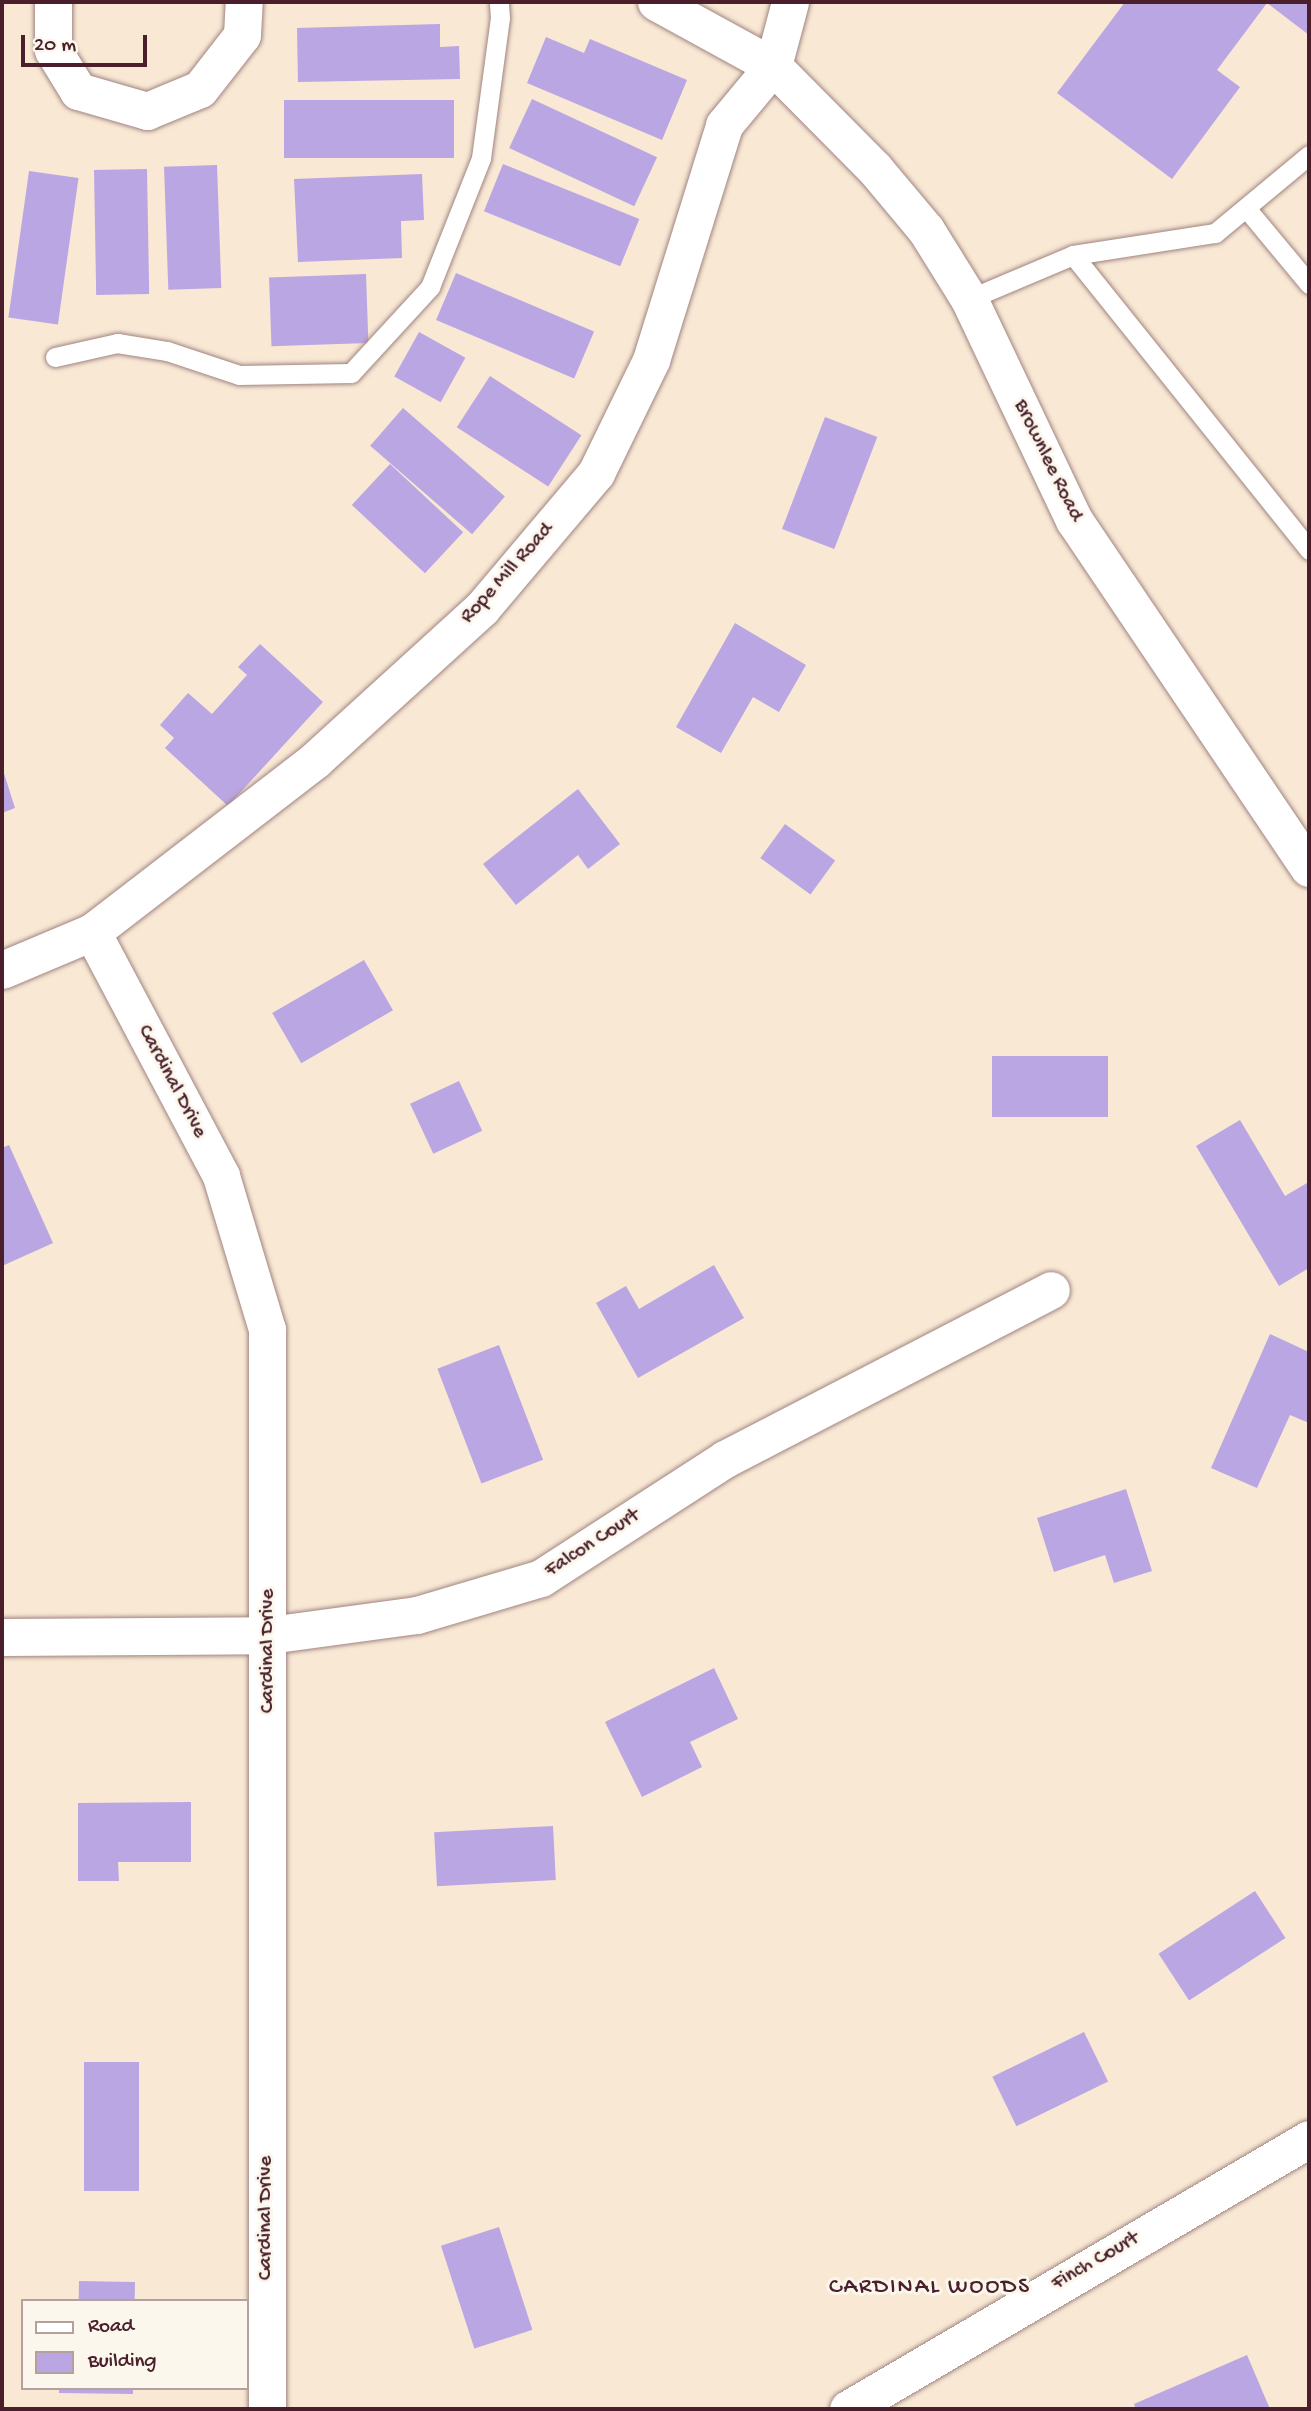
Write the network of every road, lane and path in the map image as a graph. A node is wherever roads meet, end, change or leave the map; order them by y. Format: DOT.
graph roads {
  1 [pos="53,2"];
  2 [pos="244,2"];
  3 [pos="499,2"];
  4 [pos="656,2"];
  5 [pos="790,2"];
  6 [pos="773,66"];
  7 [pos="1309,156"];
  8 [pos="1246,208"];
  9 [pos="1073,255"];
  10 [pos="1307,277"];
  11 [pos="968,299"];
  12 [pos="55,357"];
  13 [pos="1309,550"];
  14 [pos="1309,868"];
  15 [pos="92,932"];
  16 [pos="2,970"];
  17 [pos="1051,1290"];
  18 [pos="269,1635"];
  19 [pos="2,1637"];
  20 [pos="1309,2139"];
  21 [pos="267,2409"];
  22 [pos="848,2409"];
  1 -- 2 [label="street"];
  3 -- 12 [label="lane"];
  4 -- 6 [label="street, Brownlee Road"];
  5 -- 6 [label="street, Rope Mill Road"];
  6 -- 11 [label="street, Brownlee Road"];
  6 -- 15 [label="street, Rope Mill Road"];
  7 -- 8 [label="lane"];
  8 -- 9 [label="lane"];
  8 -- 10 [label="lane"];
  9 -- 11 [label="lane"];
  9 -- 13 [label="lane"];
  11 -- 14 [label="street, Brownlee Road"];
  15 -- 16 [label="street, Rope Mill Road"];
  15 -- 18 [label="street, Cardinal Drive"];
  17 -- 18 [label="street, Falcon Court"];
  18 -- 19 [label="street, Falcon Court"];
  18 -- 21 [label="street, Cardinal Drive"];
  20 -- 22 [label="street, Finch Court"];
}
